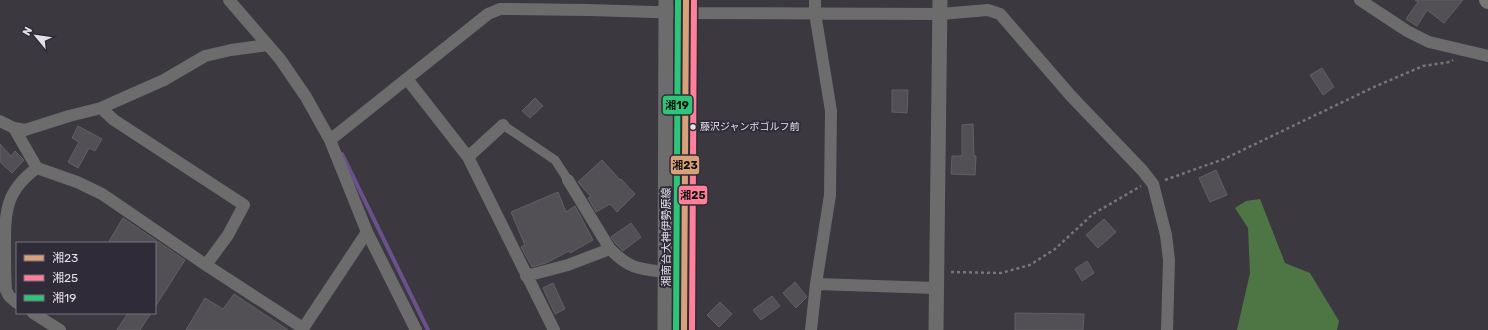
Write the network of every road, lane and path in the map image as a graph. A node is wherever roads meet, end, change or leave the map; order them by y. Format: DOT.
graph roads {
  1 [pos="229,0"];
  2 [pos="815,0"];
  3 [pos="1360,0"];
  4 [pos="666,6"];
  5 [pos="687,6"];
  6 [pos="940,7"];
  7 [pos="815,13"];
  8 [pos="268,45"];
  9 [pos="1466,52"];
  10 [pos="1488,56"];
  11 [pos="408,79"];
  12 [pos="101,108"];
  13 [pos="0,121"];
  14 [pos="503,125"];
  15 [pos="14,128"];
  16 [pos="330,140"];
  17 [pos="468,157"];
  18 [pos="38,168"];
  19 [pos="568,180"];
  20 [pos="1152,182"];
  21 [pos="367,232"];
  22 [pos="610,249"];
  23 [pos="206,265"];
  24 [pos="936,271"];
  25 [pos="666,272"];
  26 [pos="526,276"];
  27 [pos="816,284"];
  28 [pos="3,287"];
  29 [pos="936,288"];
  30 [pos="16,302"];
  31 [pos="35,314"];
  32 [pos="303,329"];
  33 [pos="60,330"];
  34 [pos="416,330"];
  35 [pos="554,330"];
  36 [pos="665,330"];
  37 [pos="684,330"];
  38 [pos="811,330"];
  39 [pos="936,330"];
  40 [pos="1167,330"];
  1 -- 8 [label="street"];
  2 -- 7 [label="street"];
  3 -- 9 [label="street"];
  4 -- 5 [label="street"];
  4 -- 11 [label="street"];
  4 -- 25 [label="street, 湘南台大神伊勢原線"];
  5 -- 7 [label="street"];
  5 -- 37 [label="street, 湘南台大神伊勢原線"];
  6 -- 7 [label="street"];
  6 -- 20 [label="street"];
  6 -- 24 [label="street"];
  7 -- 27 [label="street"];
  8 -- 12 [label="street"];
  8 -- 16 [label="street"];
  9 -- 10 [label="street"];
  9 -- 20 [label="path"];
  11 -- 16 [label="street"];
  11 -- 17 [label="street"];
  12 -- 15 [label="street"];
  12 -- 23 [label="street"];
  13 -- 15 [label="street"];
  14 -- 17 [label="street"];
  14 -- 19 [label="street"];
  15 -- 18 [label="street"];
  16 -- 21 [label="street"];
  17 -- 26 [label="street"];
  18 -- 23 [label="street"];
  18 -- 28 [label="street"];
  19 -- 22 [label="street"];
  20 -- 24 [label="path"];
  20 -- 40 [label="street"];
  21 -- 32 [label="street"];
  21 -- 34 [label="street"];
  22 -- 25 [label="street"];
  22 -- 26 [label="street"];
  23 -- 32 [label="street"];
  24 -- 29 [label="street"];
  25 -- 36 [label="street, 湘南台大神伊勢原線"];
  26 -- 35 [label="street"];
  27 -- 29 [label="street"];
  27 -- 38 [label="street"];
  28 -- 30 [label="street"];
  29 -- 39 [label="street"];
  31 -- 33 [label="street"];
}
